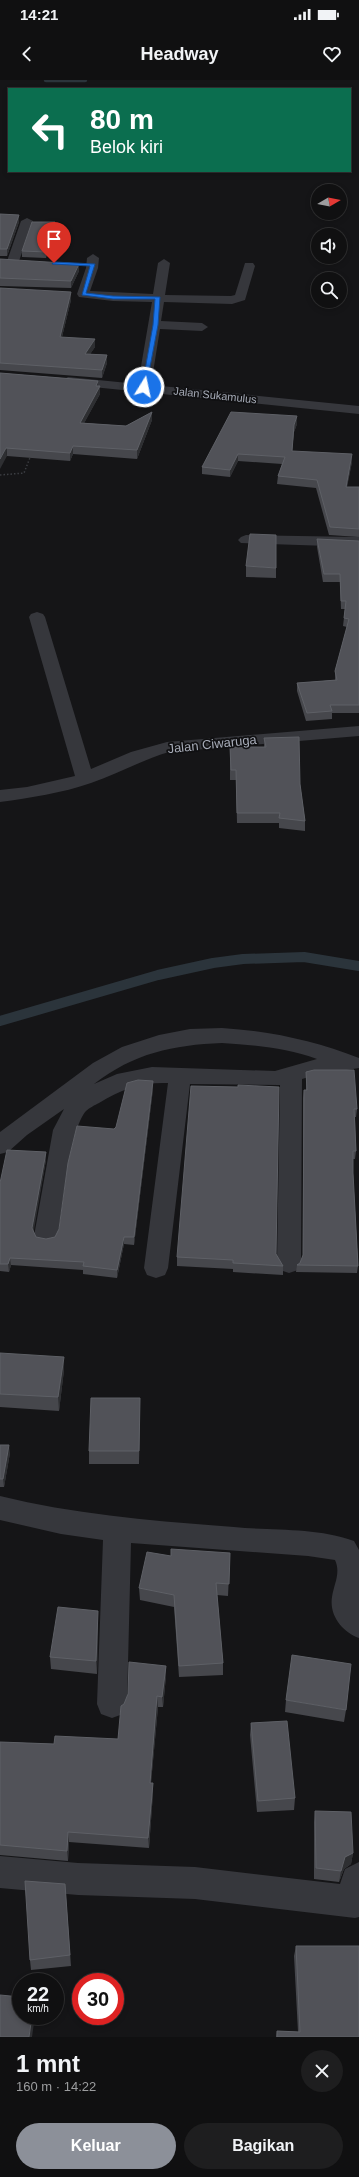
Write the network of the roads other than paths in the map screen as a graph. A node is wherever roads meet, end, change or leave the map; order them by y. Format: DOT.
graph roads {
  1 [pos="27,221"];
  2 [pos="0,261"];
  3 [pos="21,262"];
  4 [pos="164,263"];
  5 [pos="78,264"];
  6 [pos="249,266"];
  7 [pos="17,273"];
  8 [pos="68,293"];
  9 [pos="83,294"];
  10 [pos="158,298"];
  11 [pos="155,325"];
  12 [pos="202,327"];
  13 [pos="53,380"];
  14 [pos="144,387"];
  15 [pos="359,410"];
  16 [pos="246,540"];
  17 [pos="359,542"];
  18 [pos="37,617"];
  19 [pos="359,731"];
  20 [pos="85,779"];
  21 [pos="0,796"];
  22 [pos="355,1063"];
  23 [pos="291,1075"];
  24 [pos="180,1076"];
  25 [pos="0,1146"];
  26 [pos="46,1236"];
  27 [pos="288,1263"];
  28 [pos="156,1268"];
  29 [pos="0,1508"];
  30 [pos="117,1530"];
  31 [pos="359,1625"];
  32 [pos="112,1704"];
  33 [pos="0,1872"];
  34 [pos="359,1878"];
  1 -- 3 [label="street"];
  2 -- 3 [label="street"];
  3 -- 7 [label="street"];
  4 -- 10 [label="street"];
  5 -- 9 [label="street"];
  6 -- 10 [label="street"];
  8 -- 9 [label="street"];
  9 -- 10 [label="street"];
  10 -- 11 [label="street"];
  11 -- 12 [label="street"];
  11 -- 14 [label="street"];
  13 -- 14 [label="street, Jalan Sukamulus"];
  14 -- 15 [label="street, Jalan Sukamulus"];
  16 -- 17 [label="street"];
  18 -- 20 [label="street"];
  19 -- 20 [label="street, Jalan Ciwaruga"];
  20 -- 21 [label="street, Jalan Ciwaruga"];
  22 -- 23 [label="street"];
  22 -- 25 [label="street"];
  23 -- 24 [label="street"];
  23 -- 27 [label="street"];
  24 -- 26 [label="street"];
  24 -- 28 [label="street"];
  29 -- 30 [label="street"];
  30 -- 31 [label="street"];
  30 -- 32 [label="street"];
  33 -- 34 [label="street"];
}
